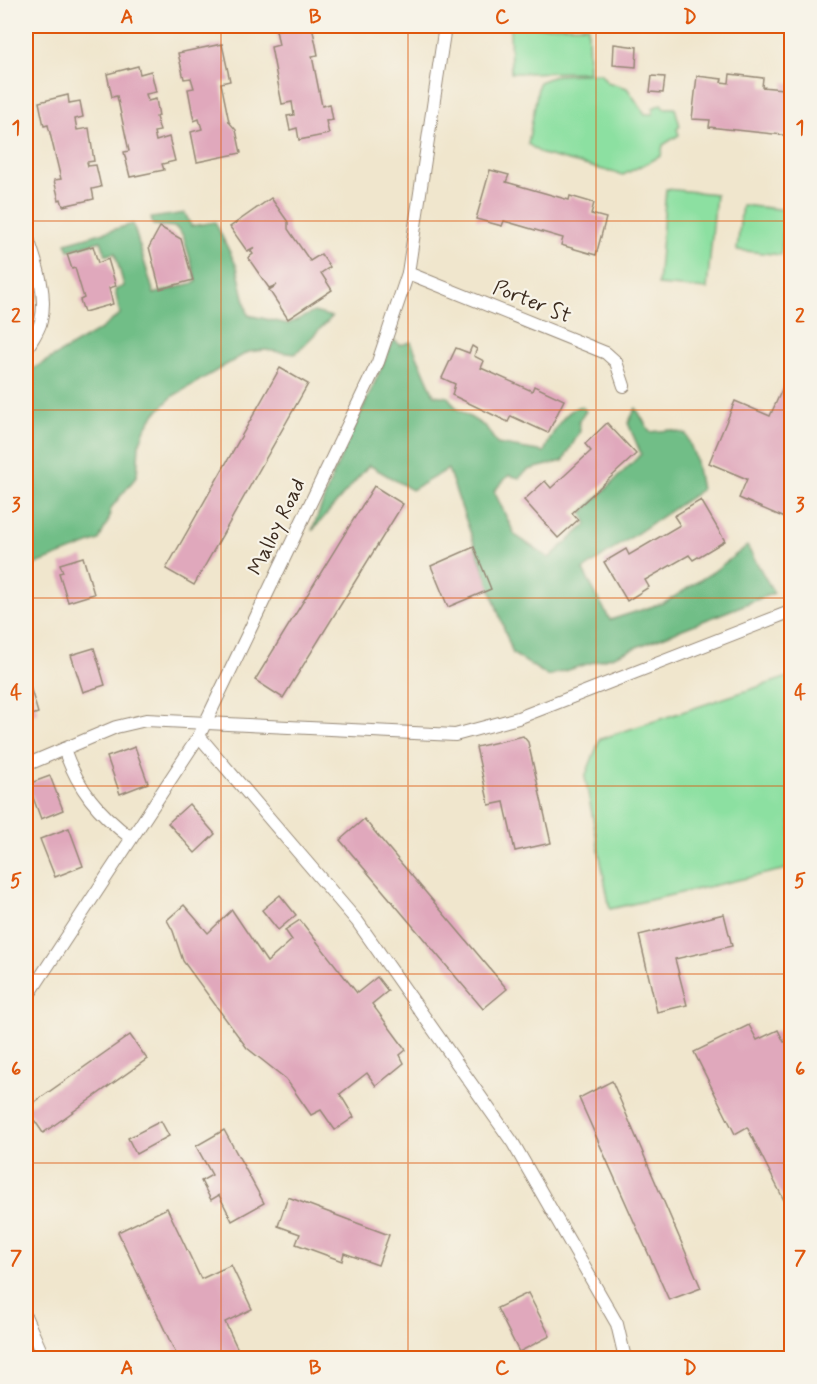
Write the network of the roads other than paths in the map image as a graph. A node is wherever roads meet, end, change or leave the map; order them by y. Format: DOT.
graph roads {
  1 [pos="445,26"];
  2 [pos="26,233"];
  3 [pos="408,273"];
  4 [pos="26,350"];
  5 [pos="624,386"];
  6 [pos="792,611"];
  7 [pos="206,721"];
  8 [pos="199,736"];
  9 [pos="64,749"];
  10 [pos="26,765"];
  11 [pos="132,838"];
  12 [pos="26,999"];
  13 [pos="26,1318"];
  14 [pos="44,1359"];
  15 [pos="625,1359"];
  1 -- 3 [label="lane, Malloy Road"];
  2 -- 4 [label="lane"];
  3 -- 5 [label="lane, Porter St"];
  3 -- 7 [label="lane, Malloy Road"];
  6 -- 7 [label="lane"];
  7 -- 8 [label="lane, Malloy Road"];
  7 -- 9 [label="lane"];
  8 -- 11 [label="lane, Malloy Road"];
  8 -- 15 [label="lane"];
  9 -- 10 [label="lane"];
  9 -- 11 [label="lane"];
  11 -- 12 [label="lane, Malloy Road"];
  13 -- 14 [label="lane"];
}
